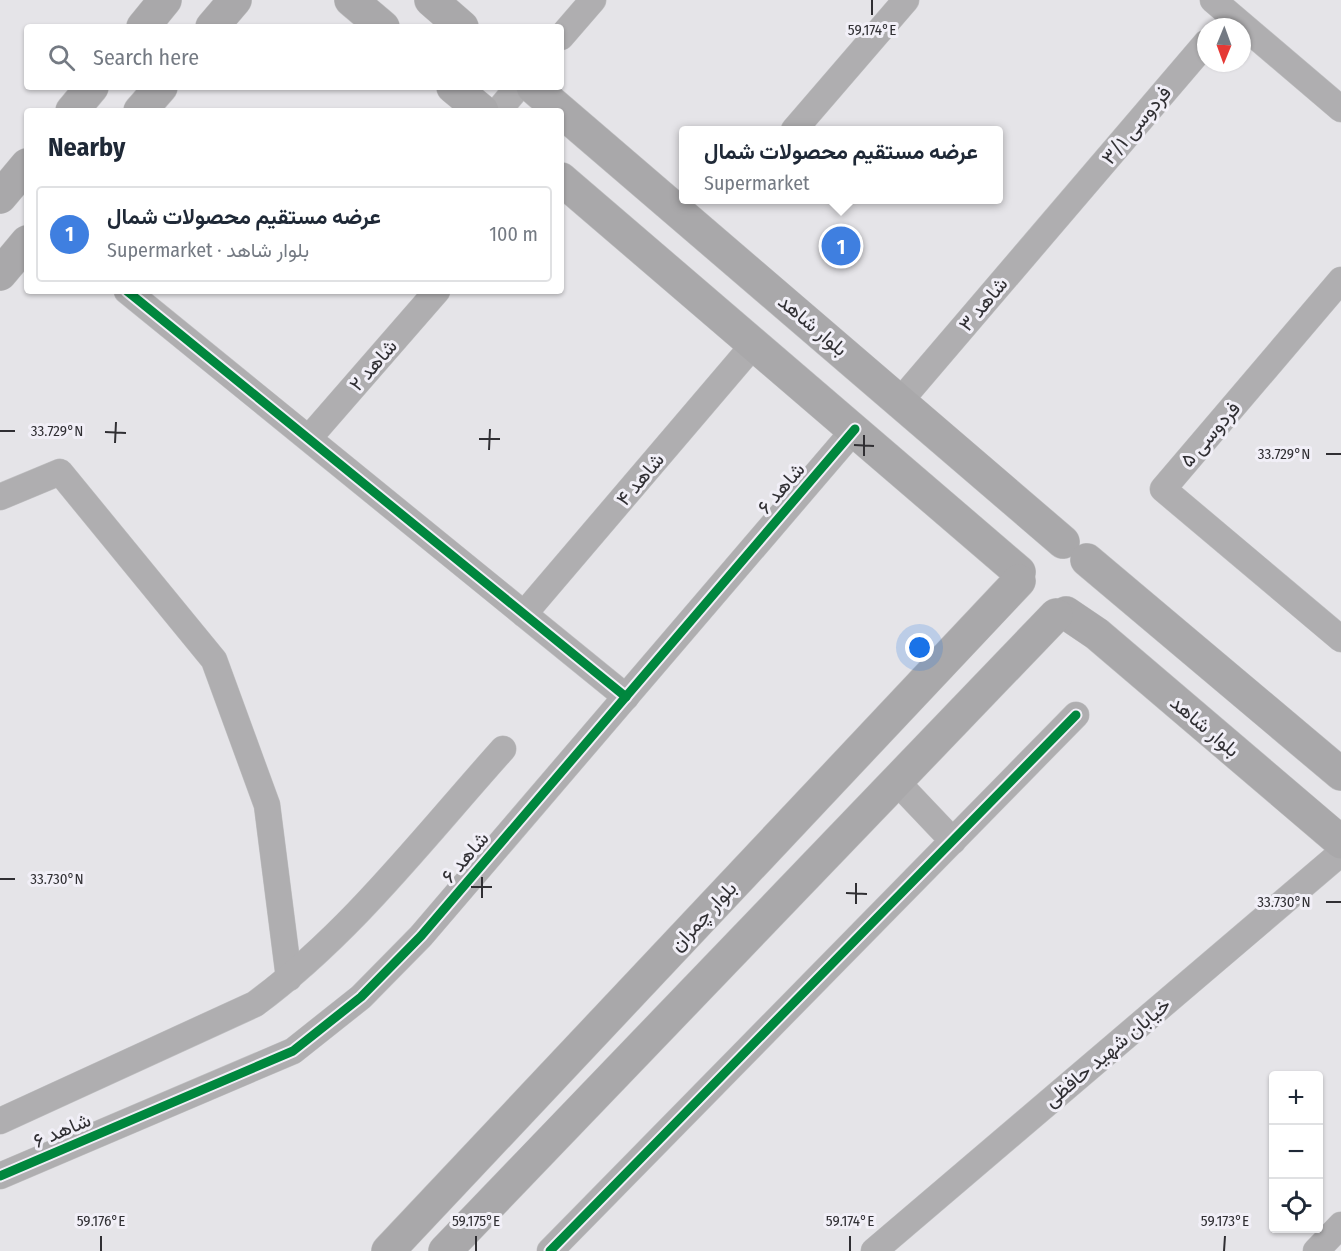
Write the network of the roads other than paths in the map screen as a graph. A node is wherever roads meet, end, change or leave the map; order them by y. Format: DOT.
graph roads {
  1 [pos="165,0"];
  2 [pos="235,0"];
  3 [pos="351,0"];
  4 [pos="430,0"];
  5 [pos="593,0"];
  6 [pos="906,0"];
  7 [pos="1226,10"];
  8 [pos="145,24"];
  9 [pos="215,24"];
  10 [pos="379,24"];
  11 [pos="458,24"];
  12 [pos="564,34"];
  13 [pos="1197,53"];
  14 [pos="90,90"];
  15 [pos="158,90"];
  16 [pos="457,90"];
  17 [pos="516,90"];
  18 [pos="537,90"];
  19 [pos="74,108"];
  20 [pos="142,108"];
  21 [pos="478,108"];
  22 [pos="500,108"];
  23 [pos="558,108"];
  24 [pos="1341,109"];
  25 [pos="564,113"];
  26 [pos="797,126"];
  27 [pos="24,169"];
  28 [pos="564,181"];
  29 [pos="0,197"];
  30 [pos="1065,207"];
  31 [pos="24,246"];
  32 [pos="0,274"];
  33 [pos="1341,280"];
  34 [pos="131,294"];
  35 [pos="434,294"];
  36 [pos="755,343"];
  37 [pos="901,400"];
  38 [pos="855,429"];
  39 [pos="309,438"];
  40 [pos="0,497"];
  41 [pos="1075,551"];
  42 [pos="1019,577"];
  43 [pos="524,614"];
  44 [pos="1061,614"];
  45 [pos="1341,639"];
  46 [pos="626,697"];
  47 [pos="1076,715"];
  48 [pos="503,749"];
  49 [pos="1341,774"];
  50 [pos="896,781"];
  51 [pos="953,841"];
  52 [pos="1341,842"];
  53 [pos="1341,853"];
  54 [pos="289,978"];
  55 [pos="0,1121"];
  56 [pos="476,1158"];
  57 [pos="0,1176"];
  58 [pos="505,1189"];
  59 [pos="1341,1226"];
  60 [pos="388,1251"];
  61 [pos="445,1251"];
  62 [pos="550,1251"];
  63 [pos="873,1251"];
  64 [pos="1316,1251"];
  1 -- 8 [label="main road"];
  2 -- 9 [label="main road"];
  3 -- 10 [label="main road"];
  4 -- 11 [label="main road"];
  5 -- 12 [label="street"];
  6 -- 26 [label="street"];
  7 -- 24 [label="street"];
  13 -- 30 [label="street, فردوسی ۳/۱"];
  14 -- 19 [label="main road"];
  15 -- 20 [label="main road"];
  16 -- 21 [label="main road"];
  17 -- 22 [label="street"];
  18 -- 23 [label="main road, بلوار شاهد"];
  25 -- 37 [label="main road, بلوار شاهد"];
  27 -- 29 [label="main road"];
  28 -- 36 [label="main road"];
  30 -- 37 [label="street, شاهد ۳"];
  31 -- 32 [label="main road"];
  33 -- 45 [label="street, فردوسی ۵"];
  34 -- 39 [label="street"];
  35 -- 39 [label="street, شاهد ۲"];
  36 -- 38 [label="main road"];
  36 -- 43 [label="street, شاهد ۴"];
  37 -- 41 [label="main road, بلوار شاهد"];
  38 -- 42 [label="main road"];
  38 -- 46 [label="street, شاهد ۶"];
  39 -- 43 [label="street"];
  40 -- 54 [label="street"];
  41 -- 42 [label="main road"];
  41 -- 44 [label="main road"];
  41 -- 49 [label="main road, بلوار شاهد"];
  42 -- 44 [label="main road"];
  42 -- 56 [label="main road, بلوار چمران"];
  43 -- 46 [label="street"];
  44 -- 50 [label="main road"];
  44 -- 52 [label="main road, بلوار شاهد"];
  46 -- 57 [label="street, شاهد ۶"];
  47 -- 51 [label="street"];
  48 -- 54 [label="street"];
  50 -- 51 [label="street"];
  50 -- 58 [label="main road"];
  51 -- 62 [label="street"];
  53 -- 63 [label="street, خیابان شهید حافظی"];
  54 -- 55 [label="street"];
  56 -- 58 [label="main road"];
  56 -- 60 [label="main road, بلوار چمران"];
  58 -- 61 [label="main road"];
  59 -- 64 [label="street"];
}
